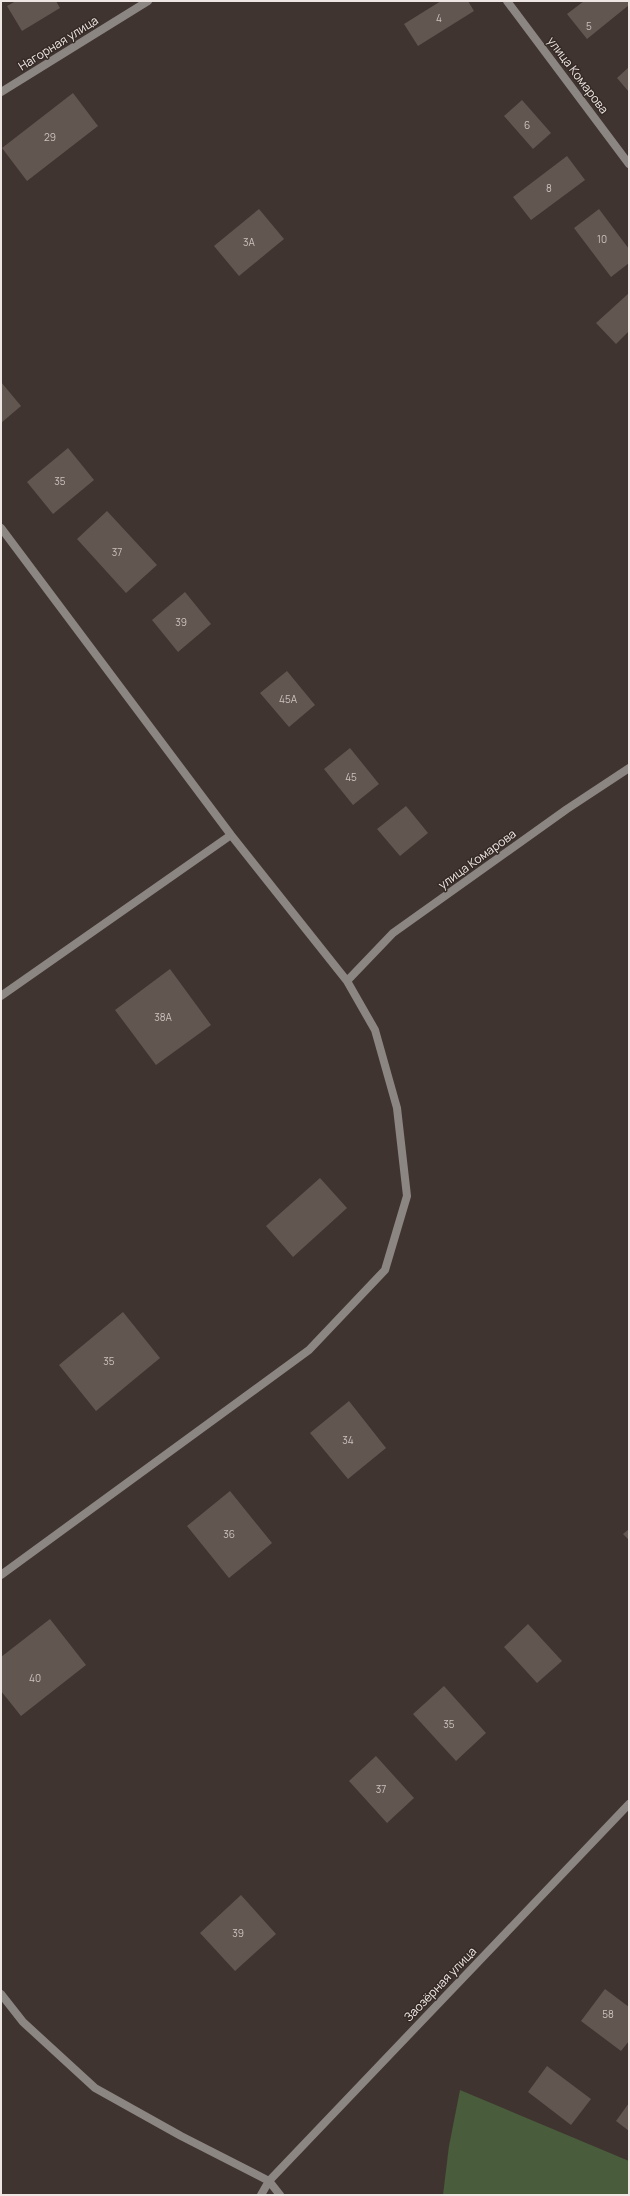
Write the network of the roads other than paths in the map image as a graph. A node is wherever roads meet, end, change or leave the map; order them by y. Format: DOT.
graph roads {
  1 [pos="148,1"];
  2 [pos="507,1"];
  3 [pos="1,92"];
  4 [pos="629,164"];
  5 [pos="1,528"];
  6 [pos="629,768"];
  7 [pos="231,835"];
  8 [pos="347,981"];
  9 [pos="1,996"];
  10 [pos="1,1576"];
  11 [pos="629,1804"];
  12 [pos="1,1994"];
  13 [pos="269,2181"];
  14 [pos="261,2195"];
  15 [pos="280,2195"];
  1 -- 3 [label="street, Нагорная улица"];
  2 -- 4 [label="street, улица Комарова"];
  5 -- 7 [label="street"];
  6 -- 8 [label="street, улица Комарова"];
  7 -- 8 [label="street"];
  7 -- 9 [label="street"];
  8 -- 10 [label="street"];
  11 -- 13 [label="street, Заозёрная улица"];
  12 -- 13 [label="street"];
  13 -- 14 [label="street, Заозёрная улица"];
  13 -- 15 [label="street"];
}
